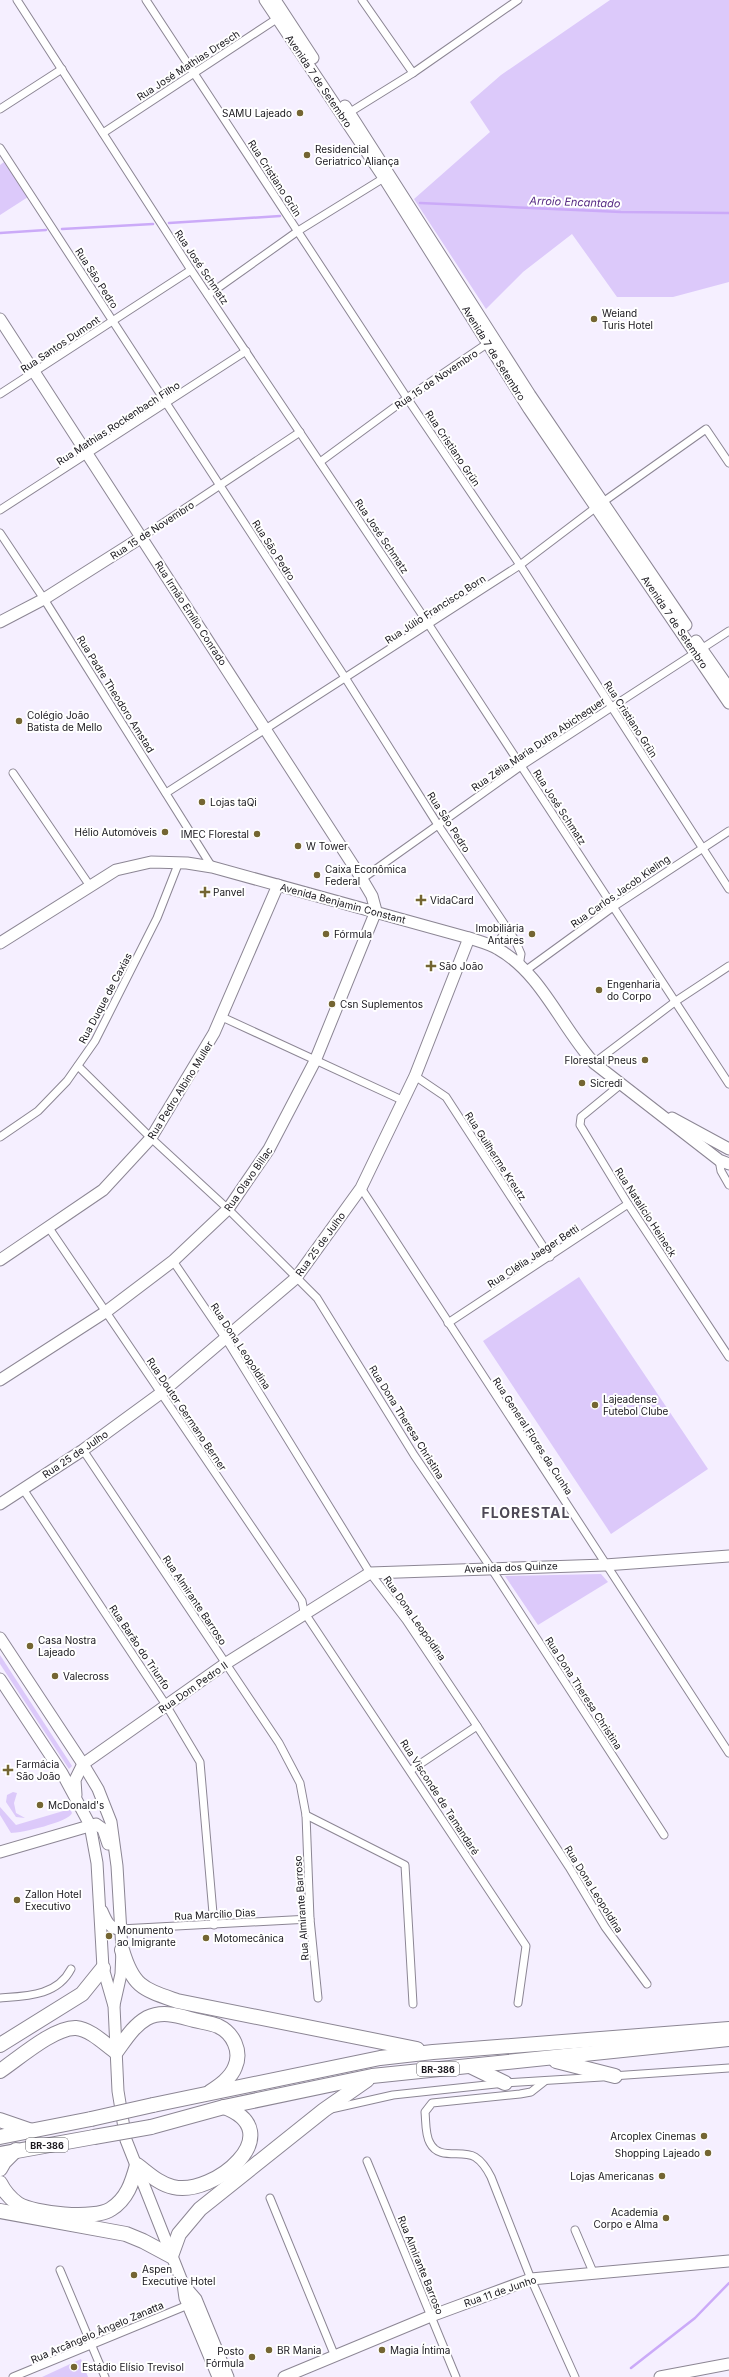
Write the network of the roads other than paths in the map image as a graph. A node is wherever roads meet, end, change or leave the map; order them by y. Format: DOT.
graph roads {
  1 [pos="17,0"];
  2 [pos="146,0"];
  3 [pos="265,0"];
  4 [pos="275,0"];
  5 [pos="362,0"];
  6 [pos="518,0"];
  7 [pos="281,16"];
  8 [pos="62,69"];
  9 [pos="194,72"];
  10 [pos="413,73"];
  11 [pos="0,109"];
  12 [pos="346,114"];
  13 [pos="103,133"];
  14 [pos="0,148"];
  15 [pos="387,176"];
  16 [pos="298,231"];
  17 [pos="191,270"];
  18 [pos="208,295"];
  19 [pos="0,319"];
  20 [pos="113,320"];
  21 [pos="491,341"];
  22 [pos="246,351"];
  23 [pos="34,374"];
  24 [pos="0,394"];
  25 [pos="407,398"];
  26 [pos="167,404"];
  27 [pos="300,432"];
  28 [pos="89,454"];
  29 [pos="320,462"];
  30 [pos="729,463"];
  31 [pos="221,486"];
  32 [pos="600,505"];
  33 [pos="0,510"];
  34 [pos="0,533"];
  35 [pos="142,537"];
  36 [pos="520,565"];
  37 [pos="44,599"];
  38 [pos="0,622"];
  39 [pos="428,625"];
  40 [pos="729,631"];
  41 [pos="699,650"];
  42 [pos="346,679"];
  43 [pos="729,688"];
  44 [pos="729,703"];
  45 [pos="610,707"];
  46 [pos="265,728"];
  47 [pos="521,766"];
  48 [pos="12,773"];
  49 [pos="166,793"];
  50 [pos="438,825"];
  51 [pos="729,831"];
  52 [pos="702,847"];
  53 [pos="179,862"];
  54 [pos="212,867"];
  55 [pos="362,879"];
  56 [pos="278,885"];
  57 [pos="90,886"];
  58 [pos="729,888"];
  59 [pos="613,907"];
  60 [pos="376,911"];
  61 [pos="507,929"];
  62 [pos="469,938"];
  63 [pos="0,943"];
  64 [pos="495,948"];
  65 [pos="729,966"];
  66 [pos="522,968"];
  67 [pos="676,1001"];
  68 [pos="222,1017"];
  69 [pos="315,1061"];
  70 [pos="594,1063"];
  71 [pos="78,1066"];
  72 [pos="415,1076"];
  73 [pos="729,1084"];
  74 [pos="620,1085"];
  75 [pos="640,1100"];
  76 [pos="404,1101"];
  77 [pos="0,1137"];
  78 [pos="151,1138"];
  79 [pos="728,1148"];
  80 [pos="724,1162"];
  81 [pos="729,1185"];
  82 [pos="361,1188"];
  83 [pos="628,1204"];
  84 [pos="228,1209"];
  85 [pos="50,1228"];
  86 [pos="550,1257"];
  87 [pos="0,1260"];
  88 [pos="173,1261"];
  89 [pos="296,1278"];
  90 [pos="107,1311"];
  91 [pos="448,1323"];
  92 [pos="226,1339"];
  93 [pos="729,1357"];
  94 [pos="0,1380"];
  95 [pos="160,1393"];
  96 [pos="83,1450"];
  97 [pos="23,1489"];
  98 [pos="0,1504"];
  99 [pos="729,1556"];
  100 [pos="605,1565"];
  101 [pos="491,1568"];
  102 [pos="370,1572"];
  103 [pos="304,1612"];
  104 [pos="0,1638"];
  105 [pos="225,1664"];
  106 [pos="0,1679"];
  107 [pos="166,1705"];
  108 [pos="477,1726"];
  109 [pos="729,1753"];
  110 [pos="83,1764"];
  111 [pos="411,1770"];
  112 [pos="77,1800"];
  113 [pos="306,1815"];
  114 [pos="90,1825"];
  115 [pos="664,1834"];
  116 [pos="0,1852"];
  117 [pos="117,1866"];
  118 [pos="100,1905"];
  119 [pos="310,1919"];
  120 [pos="214,1925"];
  121 [pos="120,1929"];
  122 [pos="122,1950"];
  123 [pos="102,1968"];
  124 [pos="71,1969"];
  125 [pos="647,1984"];
  126 [pos="0,1998"];
  127 [pos="318,1998"];
  128 [pos="518,2003"];
  129 [pos="413,2004"];
  130 [pos="114,2006"];
  131 [pos="729,2029"];
  132 [pos="729,2039"];
  133 [pos="0,2045"];
  134 [pos="116,2052"];
  135 [pos="433,2052"];
  136 [pos="548,2059"];
  137 [pos="470,2066"];
  138 [pos="729,2068"];
  139 [pos="0,2070"];
  140 [pos="372,2076"];
  141 [pos="615,2076"];
  142 [pos="545,2081"];
  143 [pos="505,2083"];
  144 [pos="205,2095"];
  145 [pos="224,2107"];
  146 [pos="324,2110"];
  147 [pos="0,2120"];
  148 [pos="32,2131"];
  149 [pos="0,2137"];
  150 [pos="16,2150"];
  151 [pos="0,2154"];
  152 [pos="367,2161"];
  153 [pos="137,2165"];
  154 [pos="0,2170"];
  155 [pos="0,2183"];
  156 [pos="270,2198"];
  157 [pos="0,2211"];
  158 [pos="575,2230"];
  159 [pos="171,2256"];
  160 [pos="729,2261"];
  161 [pos="60,2270"];
  162 [pos="593,2272"];
  163 [pos="531,2279"];
  164 [pos="183,2284"];
  165 [pos="188,2305"];
  166 [pos="431,2316"];
  167 [pos="92,2345"];
  168 [pos="334,2354"];
  169 [pos="729,2364"];
  170 [pos="13,2377"];
  171 [pos="105,2377"];
  172 [pos="218,2377"];
  173 [pos="228,2377"];
  174 [pos="284,2377"];
  175 [pos="456,2377"];
  176 [pos="575,2377"];
  177 [pos="660,2377"];
  1 -- 8 [label="street, Rua José Schmatz"];
  2 -- 9 [label="street, Rua Cristiano Grün"];
  3 -- 7 [label="street, Avenida 7 de Setembro"];
  4 -- 7 [label="street, Avenida 7 de Setembro"];
  5 -- 10 [label="street"];
  6 -- 10 [label="street"];
  7 -- 9 [label="street, Rua José Mathias Dresch"];
  7 -- 12 [label="street, Avenida 7 de Setembro"];
  8 -- 11 [label="street"];
  8 -- 13 [label="street, Rua José Schmatz"];
  9 -- 13 [label="street, Rua José Mathias Dresch"];
  9 -- 16 [label="street, Rua Cristiano Grün"];
  10 -- 12 [label="street"];
  12 -- 15 [label="street, Avenida 7 de Setembro"];
  13 -- 17 [label="street, Rua José Schmatz"];
  14 -- 20 [label="street, Rua São Pedro"];
  15 -- 16 [label="street"];
  15 -- 21 [label="street, Avenida 7 de Setembro"];
  16 -- 18 [label="street"];
  16 -- 25 [label="street, Rua Cristiano Grün"];
  17 -- 18 [label="street, Rua José Schmatz"];
  17 -- 20 [label="street, Rua Santos Dumont"];
  18 -- 22 [label="street, Rua José Schmatz"];
  19 -- 23 [label="street, Rua Irmão Emílio Conrado"];
  20 -- 23 [label="street, Rua Santos Dumont"];
  20 -- 26 [label="street, Rua São Pedro"];
  21 -- 25 [label="street, Rua 15 de Novembro"];
  21 -- 32 [label="street, Avenida 7 de Setembro"];
  22 -- 26 [label="street, Rua Mathias Rockenbach Filho"];
  22 -- 27 [label="street, Rua José Schmatz"];
  23 -- 24 [label="street, Rua Santos Dumont"];
  23 -- 28 [label="street, Rua Irmão Emílio Conrado"];
  25 -- 29 [label="street, Rua 15 de Novembro"];
  25 -- 36 [label="street, Rua Cristiano Grün"];
  26 -- 28 [label="street, Rua Mathias Rockenbach Filho"];
  26 -- 31 [label="street, Rua São Pedro"];
  27 -- 29 [label="street, Rua José Schmatz"];
  27 -- 31 [label="street, Rua 15 de Novembro"];
  28 -- 33 [label="street, Rua Mathias Rockenbach Filho"];
  28 -- 35 [label="street, Rua Irmão Emílio Conrado"];
  29 -- 39 [label="street, Rua José Schmatz"];
  30 -- 32 [label="street, Rua Júlio Francisco Born"];
  31 -- 35 [label="street, Rua 15 de Novembro"];
  31 -- 42 [label="street, Rua São Pedro"];
  32 -- 36 [label="street, Rua Júlio Francisco Born"];
  32 -- 41 [label="street, Avenida 7 de Setembro"];
  34 -- 37 [label="street, Rua Padre Theodoro Amstad"];
  35 -- 37 [label="street, Rua 15 de Novembro"];
  35 -- 46 [label="street, Rua Irmão Emílio Conrado"];
  36 -- 39 [label="street, Rua Júlio Francisco Born"];
  36 -- 45 [label="street, Rua Cristiano Grün"];
  37 -- 38 [label="street, Rua 15 de Novembro"];
  37 -- 49 [label="street, Rua Padre Theodoro Amstad"];
  39 -- 42 [label="street, Rua Júlio Francisco Born"];
  39 -- 47 [label="street, Rua José Schmatz"];
  40 -- 41 [label="street, Rua Zélia Maria Dutra Abichequer"];
  41 -- 43 [label="street, Avenida 7 de Setembro"];
  41 -- 44 [label="street, Avenida 7 de Setembro"];
  41 -- 45 [label="street, Rua Zélia Maria Dutra Abichequer"];
  42 -- 46 [label="street, Rua Júlio Francisco Born"];
  42 -- 50 [label="street, Rua São Pedro"];
  45 -- 47 [label="street, Rua Zélia Maria Dutra Abichequer"];
  45 -- 52 [label="street, Rua Cristiano Grün"];
  46 -- 49 [label="street, Rua Júlio Francisco Born"];
  46 -- 55 [label="street, Rua Irmão Emílio Conrado"];
  47 -- 50 [label="street, Rua Zélia Maria Dutra Abichequer"];
  47 -- 59 [label="street, Rua José Schmatz"];
  48 -- 57 [label="street"];
  49 -- 54 [label="street, Rua Padre Theodoro Amstad"];
  50 -- 55 [label="street, Rua Zélia Maria Dutra Abichequer"];
  50 -- 61 [label="street, Rua São Pedro"];
  51 -- 52 [label="street, Rua Carlos Jacob Kieling"];
  52 -- 58 [label="street, Rua Cristiano Grün"];
  52 -- 59 [label="street, Rua Carlos Jacob Kieling"];
  53 -- 54 [label="street, Avenida Benjamin Constant"];
  53 -- 57 [label="street, Avenida Benjamin Constant"];
  53 -- 71 [label="street, Rua Duque de Caxias"];
  54 -- 56 [label="street, Avenida Benjamin Constant"];
  55 -- 60 [label="street, Rua Irmão Emílio Conrado"];
  56 -- 60 [label="street, Avenida Benjamin Constant"];
  56 -- 68 [label="street, Rua Pedro Albino Muller"];
  57 -- 63 [label="street, Avenida Benjamin Constant"];
  59 -- 66 [label="street, Rua Carlos Jacob Kieling"];
  59 -- 67 [label="street, Rua José Schmatz"];
  60 -- 62 [label="street, Avenida Benjamin Constant"];
  60 -- 69 [label="street, Rua Olavo Billac"];
  61 -- 64 [label="street"];
  61 -- 66 [label="street, Rua São Pedro"];
  62 -- 64 [label="street, Avenida Benjamin Constant"];
  62 -- 72 [label="street, Rua 25 de Julho"];
  64 -- 66 [label="street, Avenida Benjamin Constant"];
  65 -- 67 [label="street"];
  66 -- 70 [label="street, Avenida Benjamin Constant"];
  67 -- 70 [label="street"];
  67 -- 73 [label="street, Rua José Schmatz"];
  68 -- 69 [label="street"];
  68 -- 78 [label="street, Rua Pedro Albino Muller"];
  69 -- 76 [label="street"];
  69 -- 84 [label="street, Rua Olavo Billac"];
  70 -- 74 [label="street, Avenida Benjamin Constant"];
  71 -- 77 [label="street, Rua Duque de Caxias"];
  71 -- 78 [label="street, Rua Dona Theresa Christina"];
  72 -- 76 [label="street, Rua 25 de Julho"];
  72 -- 86 [label="street, Rua Guilherme Kreutz"];
  74 -- 75 [label="street, Avenida Benjamin Constant"];
  74 -- 83 [label="street, Rua Natalício Heineck"];
  75 -- 79 [label="street, Avenida Benjamin Constant"];
  75 -- 80 [label="street, Avenida Benjamin Constant"];
  76 -- 82 [label="street, Rua 25 de Julho"];
  78 -- 84 [label="street, Rua Dona Theresa Christina"];
  78 -- 85 [label="street, Rua Pedro Albino Muller"];
  79 -- 80 [label="street"];
  80 -- 81 [label="street"];
  82 -- 89 [label="street, Rua 25 de Julho"];
  82 -- 91 [label="street, Rua General Flores da Cunha"];
  83 -- 86 [label="street, Rua Clélia Jaeger Betti"];
  83 -- 93 [label="street, Rua Natalício Heineck"];
  84 -- 88 [label="street, Rua Olavo Billac"];
  84 -- 89 [label="street, Rua Dona Theresa Christina"];
  85 -- 87 [label="street, Rua Pedro Albino Muller"];
  85 -- 90 [label="street, Rua Doutor Germano Berner"];
  86 -- 91 [label="street, Rua Clélia Jaeger Betti"];
  88 -- 90 [label="street, Rua Olavo Billac"];
  88 -- 92 [label="street, Rua Dona Leopoldina"];
  89 -- 92 [label="street, Rua 25 de Julho"];
  89 -- 101 [label="street, Rua Dona Theresa Christina"];
  90 -- 94 [label="street, Rua Olavo Billac"];
  90 -- 95 [label="street, Rua Doutor Germano Berner"];
  91 -- 100 [label="street, Rua General Flores da Cunha"];
  92 -- 95 [label="street, Rua 25 de Julho"];
  92 -- 102 [label="street, Rua Dona Leopoldina"];
  95 -- 96 [label="street, Rua 25 de Julho"];
  95 -- 103 [label="street, Rua Doutor Germano Berner"];
  96 -- 97 [label="street, Rua 25 de Julho"];
  96 -- 105 [label="street, Rua Almirante Barroso"];
  97 -- 98 [label="street, Rua 25 de Julho"];
  97 -- 107 [label="street, Rua Barão do Triunfo"];
  99 -- 100 [label="street, Avenida dos Quinze"];
  100 -- 101 [label="street, Avenida dos Quinze"];
  100 -- 109 [label="street, Rua General Flores da Cunha"];
  101 -- 102 [label="street, Avenida dos Quinze"];
  101 -- 115 [label="street, Rua Dona Theresa Christina"];
  102 -- 103 [label="street, Avenida dos Quinze"];
  102 -- 108 [label="street, Rua Dona Leopoldina"];
  103 -- 105 [label="street, Rua Dom Pedro II"];
  103 -- 111 [label="street, Rua Visconde de Tamandaré"];
  104 -- 110 [label="street"];
  105 -- 107 [label="street, Rua Dom Pedro II"];
  105 -- 113 [label="street, Rua Almirante Barroso"];
  106 -- 112 [label="street"];
  107 -- 110 [label="street, Rua Dom Pedro II"];
  107 -- 120 [label="street, Rua Barão do Triunfo"];
  108 -- 111 [label="street"];
  108 -- 125 [label="street, Rua Dona Leopoldina"];
  110 -- 112 [label="street"];
  110 -- 117 [label="street"];
  111 -- 128 [label="street, Rua Visconde de Tamandaré"];
  112 -- 114 [label="street"];
  113 -- 119 [label="street, Rua Almirante Barroso"];
  113 -- 129 [label="street"];
  114 -- 116 [label="street"];
  114 -- 117 [label="street"];
  114 -- 118 [label="street"];
  117 -- 121 [label="street"];
  118 -- 121 [label="street"];
  118 -- 123 [label="street"];
  119 -- 120 [label="street, Rua Marcílio Dias"];
  119 -- 127 [label="street, Rua Almirante Barroso"];
  120 -- 121 [label="street, Rua Marcílio Dias"];
  121 -- 122 [label="street"];
  122 -- 130 [label="street"];
  122 -- 135 [label="highway"];
  123 -- 130 [label="street"];
  123 -- 133 [label="highway"];
  124 -- 126 [label="street"];
  130 -- 134 [label="street"];
  131 -- 135 [label="highway, BR-386"];
  132 -- 136 [label="highway, BR-386"];
  134 -- 139 [label="highway"];
  134 -- 144 [label="highway"];
  134 -- 153 [label="street"];
  135 -- 144 [label="highway, BR-386"];
  136 -- 137 [label="highway, BR-386"];
  136 -- 141 [label="highway"];
  137 -- 140 [label="highway, BR-386"];
  137 -- 143 [label="highway"];
  138 -- 141 [label="street"];
  140 -- 145 [label="highway, BR-386"];
  140 -- 146 [label="highway"];
  141 -- 142 [label="street"];
  142 -- 143 [label="street"];
  142 -- 163 [label="street"];
  143 -- 146 [label="street"];
  144 -- 148 [label="highway, BR-386, bridge"];
  145 -- 150 [label="highway, BR-386, bridge"];
  145 -- 153 [label="highway"];
  146 -- 159 [label="highway"];
  147 -- 148 [label="highway"];
  148 -- 149 [label="highway, BR-386"];
  150 -- 151 [label="highway, BR-386"];
  150 -- 154 [label="highway"];
  152 -- 166 [label="street, Rua Almirante Barroso"];
  153 -- 155 [label="highway"];
  153 -- 159 [label="street"];
  156 -- 168 [label="street"];
  157 -- 159 [label="highway"];
  158 -- 162 [label="street"];
  159 -- 164 [label="street"];
  160 -- 162 [label="street, Rua 11 de Junho"];
  161 -- 167 [label="street"];
  162 -- 163 [label="street, Rua 11 de Junho"];
  163 -- 166 [label="street, Rua 11 de Junho"];
  163 -- 176 [label="street"];
  164 -- 165 [label="street"];
  164 -- 173 [label="street"];
  165 -- 167 [label="street, Rua Arcângelo Ângelo Zanatta"];
  165 -- 172 [label="street"];
  166 -- 168 [label="street, Rua 11 de Junho"];
  166 -- 175 [label="street, Rua Almirante Barroso"];
  167 -- 170 [label="street, Rua Arcângelo Ângelo Zanatta"];
  167 -- 171 [label="street"];
  168 -- 174 [label="street, Rua 11 de Junho"];
  169 -- 177 [label="street"];
}
